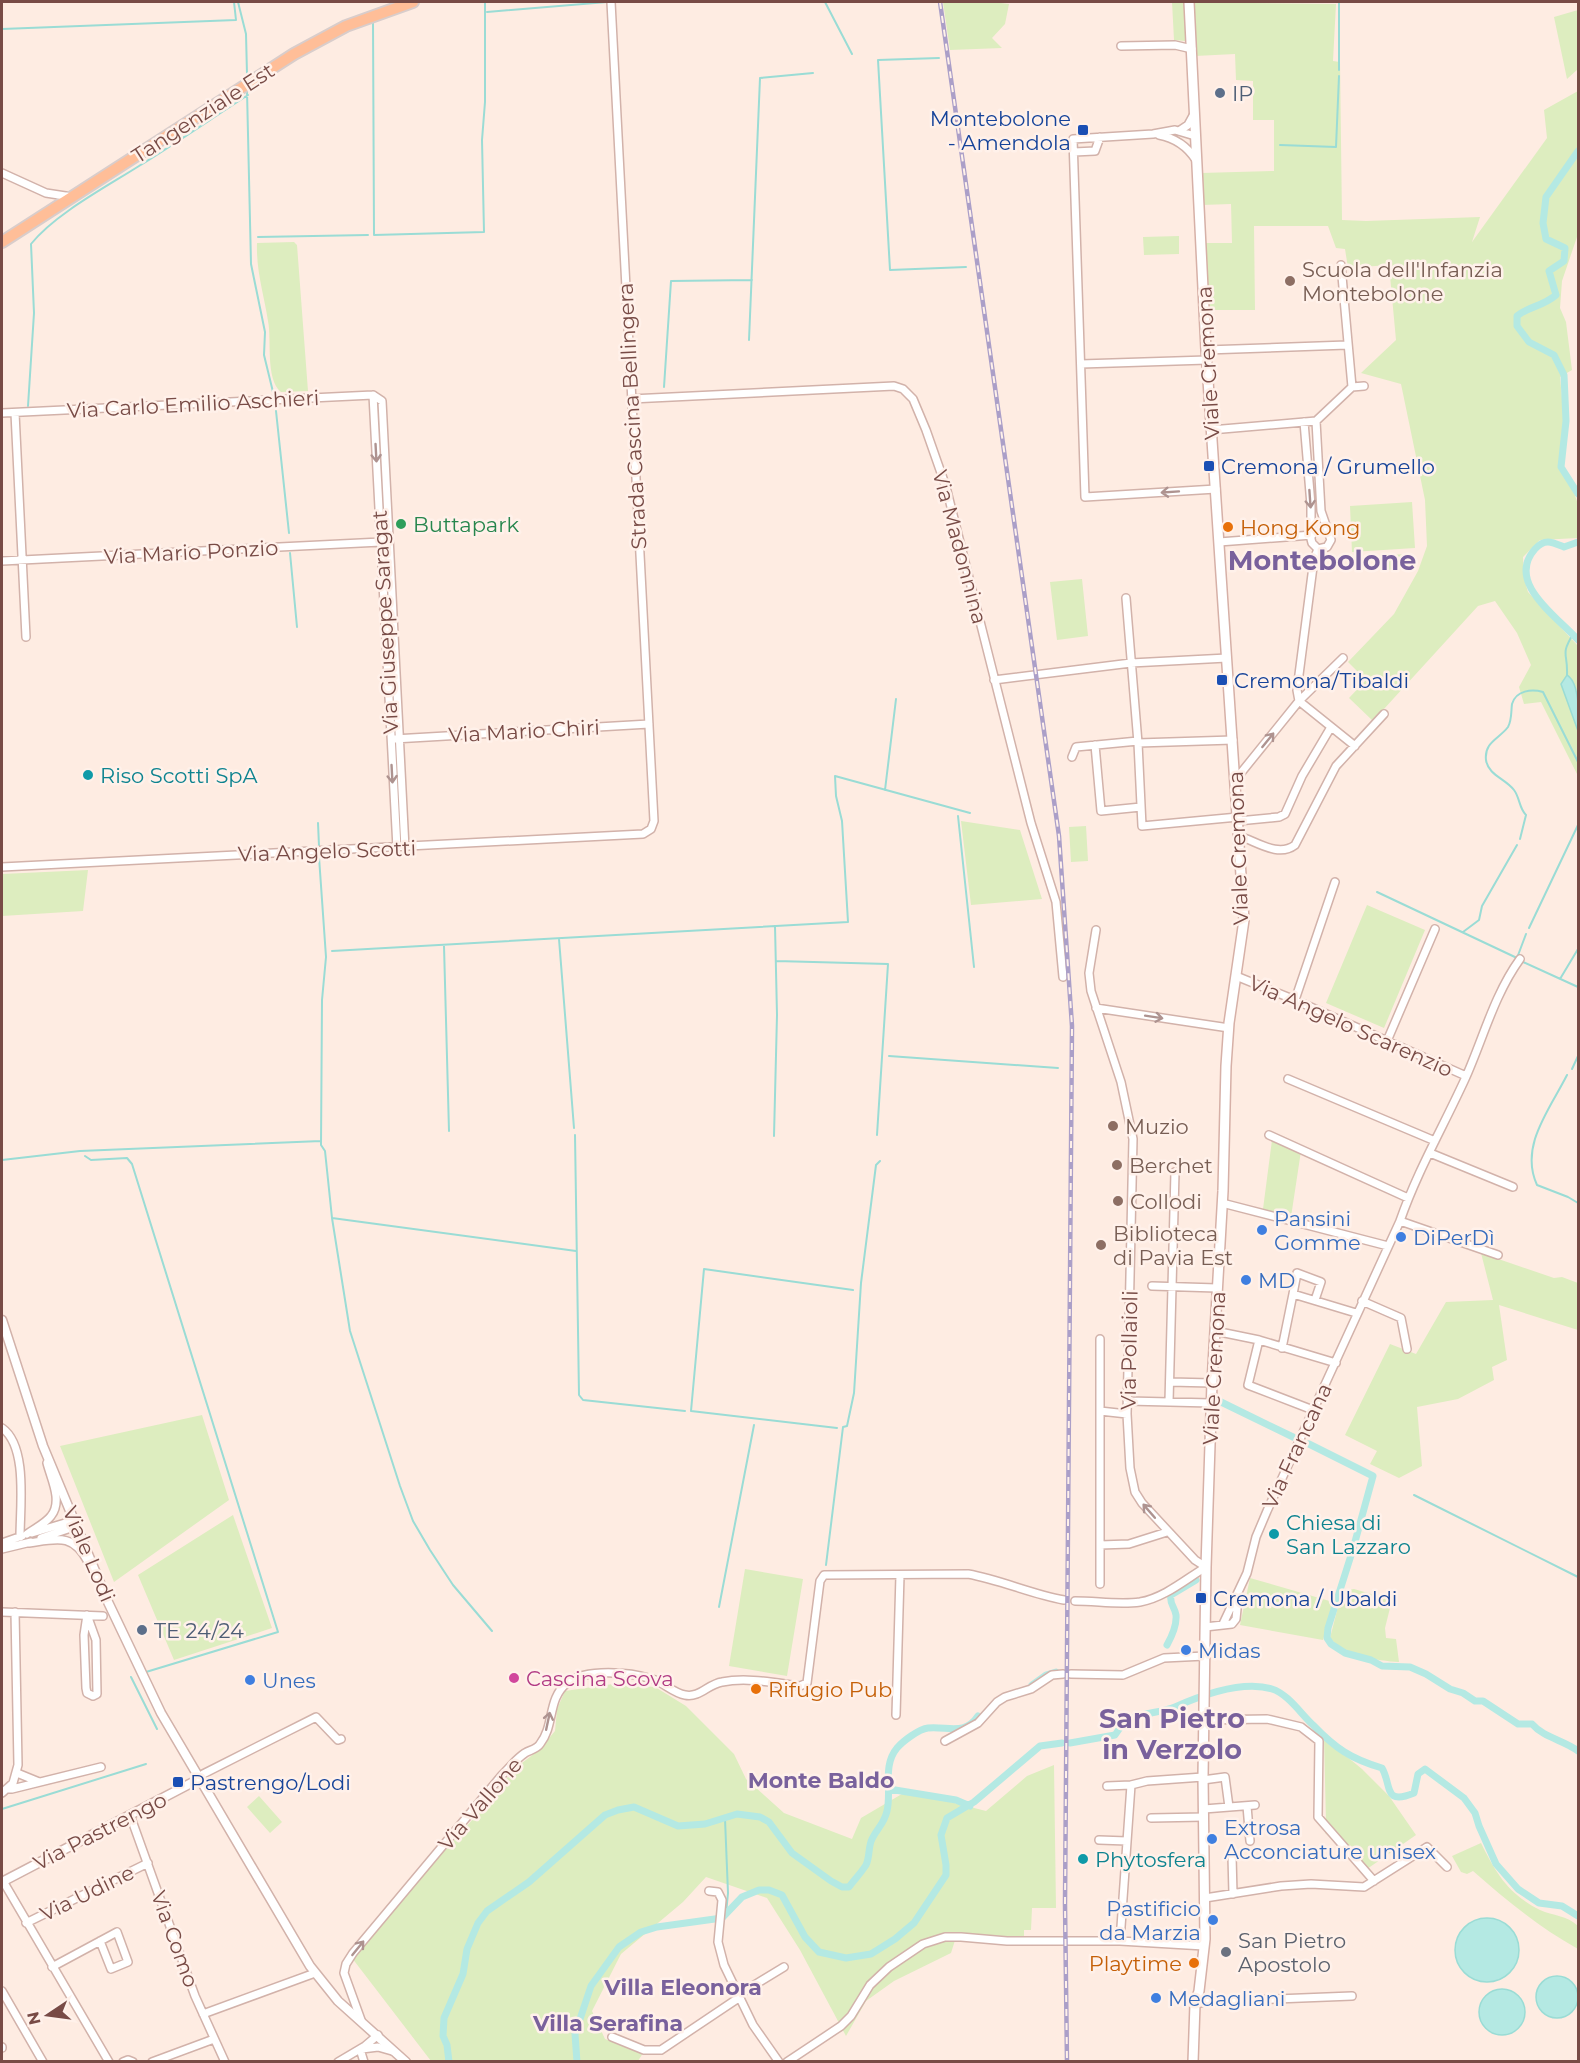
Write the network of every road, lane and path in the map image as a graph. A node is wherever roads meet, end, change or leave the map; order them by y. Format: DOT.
graph roads {
  1 [pos="413,2"];
  2 [pos="611,2"];
  3 [pos="1190,2"];
  4 [pos="1121,46"];
  5 [pos="1191,49"];
  6 [pos="1195,111"];
  7 [pos="1179,131"];
  8 [pos="1154,134"];
  9 [pos="1100,137"];
  10 [pos="1195,137"];
  11 [pos="1183,145"];
  12 [pos="1074,152"];
  13 [pos="1197,163"];
  14 [pos="2,173"];
  15 [pos="46,193"];
  16 [pos="73,197"];
  17 [pos="51,211"];
  18 [pos="2,242"];
  19 [pos="1341,265"];
  20 [pos="1347,345"];
  21 [pos="1206,355"];
  22 [pos="1081,364"];
  23 [pos="1364,386"];
  24 [pos="1352,387"];
  25 [pos="373,395"];
  26 [pos="631,399"];
  27 [pos="15,412"];
  28 [pos="2,413"];
  29 [pos="1305,422"];
  30 [pos="1316,422"];
  31 [pos="1211,430"];
  32 [pos="1216,489"];
  33 [pos="1328,531"];
  34 [pos="1312,535"];
  35 [pos="381,542"];
  36 [pos="1219,542"];
  37 [pos="1318,549"];
  38 [pos="23,560"];
  39 [pos="2,561"];
  40 [pos="1126,598"];
  41 [pos="26,638"];
  42 [pos="1227,658"];
  43 [pos="1343,658"];
  44 [pos="1131,663"];
  45 [pos="994,680"];
  46 [pos="1299,701"];
  47 [pos="1384,714"];
  48 [pos="649,724"];
  49 [pos="1331,727"];
  50 [pos="394,739"];
  51 [pos="1233,740"];
  52 [pos="1138,742"];
  53 [pos="1095,745"];
  54 [pos="1355,746"];
  55 [pos="1072,757"];
  56 [pos="1236,779"];
  57 [pos="1141,807"];
  58 [pos="1238,819"];
  59 [pos="651,829"];
  60 [pos="1239,836"];
  61 [pos="397,848"];
  62 [pos="405,848"];
  63 [pos="2,867"];
  64 [pos="1335,882"];
  65 [pos="1435,929"];
  66 [pos="1095,930"];
  67 [pos="1520,958"];
  68 [pos="1236,976"];
  69 [pos="1063,977"];
  70 [pos="1295,1000"];
  71 [pos="1096,1008"];
  72 [pos="1229,1029"];
  73 [pos="1387,1041"];
  74 [pos="1466,1076"];
  75 [pos="1288,1079"];
  76 [pos="1269,1136"];
  77 [pos="1435,1141"];
  78 [pos="1430,1153"];
  79 [pos="1175,1172"];
  80 [pos="1513,1187"];
  81 [pos="1408,1198"];
  82 [pos="1222,1203"];
  83 [pos="1400,1221"];
  84 [pos="1388,1246"];
  85 [pos="1498,1255"];
  86 [pos="1152,1286"];
  87 [pos="1172,1287"];
  88 [pos="1217,1288"];
  89 [pos="1293,1294"];
  90 [pos="1315,1300"];
  91 [pos="1362,1301"];
  92 [pos="1356,1313"];
  93 [pos="2,1320"];
  94 [pos="1215,1331"];
  95 [pos="1100,1339"];
  96 [pos="1259,1341"];
  97 [pos="1282,1348"];
  98 [pos="1407,1349"];
  99 [pos="1336,1363"];
  100 [pos="1170,1382"];
  101 [pos="1212,1383"];
  102 [pos="1128,1401"];
  103 [pos="1169,1402"];
  104 [pos="1211,1403"];
  105 [pos="1313,1410"];
  106 [pos="1100,1411"];
  107 [pos="1127,1414"];
  108 [pos="2,1428"];
  109 [pos="43,1446"];
  110 [pos="76,1523"];
  111 [pos="1167,1532"];
  112 [pos="23,1535"];
  113 [pos="2,1543"];
  114 [pos="29,1543"];
  115 [pos="1100,1545"];
  116 [pos="2,1549"];
  117 [pos="1206,1567"];
  118 [pos="900,1575"];
  119 [pos="1100,1584"];
  120 [pos="1238,1593"];
  121 [pos="1064,1600"];
  122 [pos="1075,1601"];
  123 [pos="108,1602"];
  124 [pos="2,1612"];
  125 [pos="15,1612"];
  126 [pos="87,1615"];
  127 [pos="103,1616"];
  128 [pos="1223,1624"];
  129 [pos="1205,1627"];
  130 [pos="1205,1656"];
  131 [pos="1063,1674"];
  132 [pos="1071,1674"];
  133 [pos="896,1715"];
  134 [pos="1205,1720"];
  135 [pos="341,1739"];
  136 [pos="945,1741"];
  137 [pos="100,1767"];
  138 [pos="17,1773"];
  139 [pos="199,1779"];
  140 [pos="1203,1779"];
  141 [pos="39,1782"];
  142 [pos="1131,1785"];
  143 [pos="1107,1786"];
  144 [pos="4,1791"];
  145 [pos="1255,1805"];
  146 [pos="1246,1806"];
  147 [pos="1229,1807"];
  148 [pos="1204,1813"];
  149 [pos="130,1815"];
  150 [pos="1150,1818"];
  151 [pos="1099,1840"];
  152 [pos="1127,1841"];
  153 [pos="1250,1841"];
  154 [pos="1232,1856"];
  155 [pos="148,1863"];
  156 [pos="1447,1867"];
  157 [pos="2,1881"];
  158 [pos="1374,1881"];
  159 [pos="709,1891"];
  160 [pos="1233,1894"];
  161 [pos="1205,1898"];
  162 [pos="26,1923"];
  163 [pos="100,1941"];
  164 [pos="1120,1941"];
  165 [pos="1204,1946"];
  166 [pos="52,1967"];
  167 [pos="784,1967"];
  168 [pos="315,1972"];
  169 [pos="2,1991"];
  170 [pos="739,1996"];
  171 [pos="1352,1996"];
  172 [pos="1195,2004"];
  173 [pos="203,2014"];
  174 [pos="361,2020"];
  175 [pos="378,2035"];
  176 [pos="612,2037"];
  177 [pos="214,2039"];
  178 [pos="360,2049"];
  179 [pos="404,2059"];
  180 [pos="43,2061"];
  181 [pos="109,2061"];
  182 [pos="123,2061"];
  183 [pos="134,2061"];
  184 [pos="152,2061"];
  185 [pos="225,2061"];
  186 [pos="338,2061"];
  187 [pos="364,2061"];
  188 [pos="779,2061"];
  189 [pos="787,2061"];
  190 [pos="1193,2061"];
  1 -- 16 [label="main road, Tangenziale Est"];
  2 -- 26 [label="street, Strada Cascina Bellingera"];
  3 -- 5 [label="main road, Viale Cremona"];
  4 -- 5 [label="street"];
  5 -- 6 [label="main road, Viale Cremona"];
  6 -- 7 [label="street"];
  6 -- 10 [label="main road, Viale Cremona"];
  7 -- 8 [label="street"];
  7 -- 10 [label="street"];
  8 -- 9 [label="street"];
  8 -- 11 [label="street"];
  9 -- 12 [label="street"];
  9 -- 12 [label="street"];
  10 -- 11 [label="street"];
  10 -- 13 [label="main road, Viale Cremona"];
  11 -- 13 [label="street"];
  12 -- 22 [label="street"];
  13 -- 21 [label="main road, Viale Cremona"];
  14 -- 15 [label="street"];
  15 -- 16 [label="street"];
  15 -- 17 [label="street"];
  16 -- 17 [label="main road, Tangenziale Est"];
  17 -- 18 [label="main road, Tangenziale Est"];
  19 -- 20 [label="street"];
  20 -- 21 [label="street"];
  20 -- 24 [label="street"];
  21 -- 22 [label="street"];
  21 -- 31 [label="main road, Viale Cremona"];
  32 -- 22 [label="street, one-way"];
  23 -- 24 [label="street"];
  24 -- 30 [label="street"];
  25 -- 27 [label="street, Via Carlo Emilio Aschieri"];
  25 -- 35 [label="street, Via Giuseppe Saragat, one-way"];
  25 -- 50 [label="street, Via Giuseppe Saragat"];
  26 -- 45 [label="street, Via Madonnina"];
  26 -- 48 [label="street, Strada Cascina Bellingera"];
  27 -- 28 [label="street, Via Carlo Emilio Aschieri"];
  27 -- 38 [label="street"];
  29 -- 30 [label="street"];
  29 -- 31 [label="street"];
  29 -- 34 [label="street, one-way"];
  30 -- 33 [label="street"];
  31 -- 32 [label="main road, Viale Cremona"];
  32 -- 36 [label="main road, Viale Cremona"];
  33 -- 34 [label="street"];
  33 -- 37 [label="street"];
  34 -- 36 [label="street"];
  34 -- 37 [label="street"];
  35 -- 38 [label="street, Via Mario Ponzio"];
  35 -- 50 [label="street, Via Giuseppe Saragat"];
  36 -- 42 [label="main road, Viale Cremona"];
  37 -- 46 [label="street"];
  38 -- 39 [label="street, Via Mario Ponzio"];
  38 -- 41 [label="street"];
  40 -- 44 [label="street"];
  42 -- 44 [label="street"];
  42 -- 51 [label="main road, Viale Cremona"];
  43 -- 46 [label="street"];
  44 -- 45 [label="street"];
  44 -- 52 [label="street"];
  45 -- 69 [label="street, Via Madonnina"];
  46 -- 49 [label="street"];
  56 -- 46 [label="street, one-way"];
  47 -- 54 [label="street"];
  48 -- 50 [label="street, Via Mario Chiri"];
  48 -- 59 [label="street, Strada Cascina Bellingera"];
  49 -- 54 [label="street"];
  49 -- 58 [label="street"];
  50 -- 61 [label="street, Via Giuseppe Saragat, one-way"];
  50 -- 62 [label="street, Via Giuseppe Saragat"];
  51 -- 52 [label="street"];
  51 -- 56 [label="main road, Viale Cremona"];
  52 -- 53 [label="street"];
  52 -- 57 [label="street"];
  53 -- 55 [label="street"];
  53 -- 57 [label="street"];
  54 -- 60 [label="street"];
  56 -- 58 [label="main road, Viale Cremona"];
  57 -- 58 [label="street"];
  58 -- 60 [label="main road, Viale Cremona"];
  59 -- 62 [label="street, Via Angelo Scotti"];
  60 -- 68 [label="main road, Viale Cremona"];
  61 -- 62 [label="street, Via Angelo Scotti"];
  61 -- 63 [label="street, Via Angelo Scotti"];
  64 -- 70 [label="street"];
  65 -- 73 [label="street"];
  66 -- 71 [label="street, Via Pollaioli"];
  67 -- 74 [label="street, Via Francana"];
  68 -- 70 [label="street, Via Angelo Scarenzio"];
  68 -- 72 [label="main road, Viale Cremona"];
  70 -- 73 [label="street, Via Angelo Scarenzio"];
  71 -- 72 [label="street, one-way"];
  71 -- 102 [label="street, Via Pollaioli"];
  72 -- 82 [label="main road, Viale Cremona"];
  73 -- 74 [label="street, Via Angelo Scarenzio"];
  74 -- 77 [label="street, Via Francana"];
  75 -- 77 [label="street"];
  76 -- 81 [label="street"];
  77 -- 78 [label="street, Via Francana"];
  78 -- 80 [label="street"];
  78 -- 81 [label="street, Via Francana"];
  79 -- 87 [label="street"];
  81 -- 83 [label="street, Via Francana"];
  82 -- 84 [label="street"];
  82 -- 88 [label="main road, Viale Cremona"];
  83 -- 84 [label="street, Via Francana"];
  83 -- 85 [label="street"];
  84 -- 91 [label="street, Via Francana"];
  86 -- 87 [label="street"];
  87 -- 88 [label="street"];
  87 -- 100 [label="street"];
  88 -- 94 [label="main road, Viale Cremona"];
  89 -- 90 [label="street"];
  89 -- 90 [label="street"];
  89 -- 97 [label="street"];
  90 -- 92 [label="street"];
  91 -- 92 [label="street, Via Francana"];
  91 -- 98 [label="street"];
  92 -- 99 [label="street, Via Francana"];
  93 -- 109 [label="street, Viale Lodi"];
  94 -- 96 [label="street"];
  94 -- 101 [label="main road, Viale Cremona"];
  95 -- 106 [label="street"];
  96 -- 97 [label="street"];
  96 -- 105 [label="street"];
  97 -- 99 [label="street"];
  99 -- 105 [label="street, Via Francana"];
  100 -- 101 [label="street"];
  100 -- 103 [label="street"];
  101 -- 104 [label="main road, Viale Cremona"];
  102 -- 103 [label="street"];
  102 -- 107 [label="street, Via Pollaioli"];
  103 -- 104 [label="street"];
  104 -- 117 [label="main road, Viale Cremona"];
  105 -- 120 [label="street, Via Francana"];
  106 -- 107 [label="street"];
  106 -- 115 [label="street"];
  111 -- 107 [label="street, Via Pollaioli, one-way"];
  108 -- 112 [label="street"];
  109 -- 110 [label="street, Viale Lodi"];
  109 -- 112 [label="street"];
  110 -- 112 [label="street"];
  110 -- 114 [label="street"];
  110 -- 123 [label="street, Viale Lodi"];
  111 -- 115 [label="street"];
  111 -- 117 [label="street, Via Pollaioli"];
  112 -- 113 [label="street"];
  114 -- 116 [label="street"];
  114 -- 123 [label="street"];
  115 -- 119 [label="street"];
  117 -- 122 [label="street"];
  117 -- 129 [label="main road, Viale Cremona"];
  118 -- 121 [label="street"];
  118 -- 133 [label="street"];
  174 -- 118 [label="street, Via Vallone, one-way"];
  120 -- 128 [label="street, Via Francana"];
  120 -- 128 [label="street, Via Francana"];
  123 -- 139 [label="street, Viale Lodi"];
  124 -- 125 [label="street"];
  125 -- 126 [label="street"];
  125 -- 138 [label="street"];
  126 -- 126 [label="street"];
  126 -- 127 [label="street"];
  128 -- 129 [label="street, Via Francana"];
  129 -- 130 [label="main road, Viale Cremona"];
  130 -- 132 [label="street"];
  130 -- 134 [label="main road, Viale Cremona"];
  131 -- 136 [label="street"];
  134 -- 140 [label="main road, Viale Cremona"];
  134 -- 158 [label="street"];
  135 -- 139 [label="street"];
  137 -- 141 [label="street"];
  138 -- 141 [label="street"];
  138 -- 144 [label="street"];
  139 -- 149 [label="street, Via Pastrengo"];
  139 -- 168 [label="street, Viale Lodi"];
  140 -- 142 [label="street"];
  140 -- 147 [label="street"];
  140 -- 148 [label="main road, Viale Cremona"];
  141 -- 144 [label="street"];
  142 -- 143 [label="street"];
  142 -- 152 [label="street"];
  145 -- 146 [label="street"];
  146 -- 147 [label="street"];
  146 -- 153 [label="street"];
  147 -- 148 [label="street"];
  148 -- 150 [label="street"];
  148 -- 161 [label="main road, Viale Cremona"];
  149 -- 155 [label="street, Via Como"];
  149 -- 157 [label="street, Via Pastrengo"];
  151 -- 152 [label="street"];
  152 -- 164 [label="street"];
  154 -- 160 [label="street"];
  155 -- 162 [label="street, Via Udine"];
  155 -- 173 [label="street, Via Como"];
  156 -- 158 [label="street"];
  157 -- 162 [label="street"];
  158 -- 160 [label="street"];
  159 -- 170 [label="street"];
  160 -- 161 [label="street"];
  161 -- 165 [label="main road, Viale Cremona"];
  162 -- 166 [label="street"];
  163 -- 163 [label="street"];
  163 -- 166 [label="street"];
  164 -- 165 [label="street"];
  164 -- 189 [label="street"];
  165 -- 172 [label="main road, Viale Cremona"];
  166 -- 181 [label="street"];
  167 -- 170 [label="street"];
  168 -- 173 [label="street"];
  168 -- 174 [label="street, Viale Lodi"];
  169 -- 180 [label="street"];
  170 -- 176 [label="street"];
  170 -- 188 [label="street"];
  171 -- 172 [label="street"];
  172 -- 190 [label="main road, Viale Cremona"];
  173 -- 177 [label="street, Via Como"];
  174 -- 175 [label="street, Viale Lodi"];
  175 -- 178 [label="street"];
  175 -- 179 [label="street, Viale Lodi"];
  177 -- 184 [label="street"];
  177 -- 185 [label="street, Via Como"];
  178 -- 179 [label="street"];
  178 -- 186 [label="street"];
  178 -- 187 [label="street"];
  182 -- 183 [label="street"];
}
